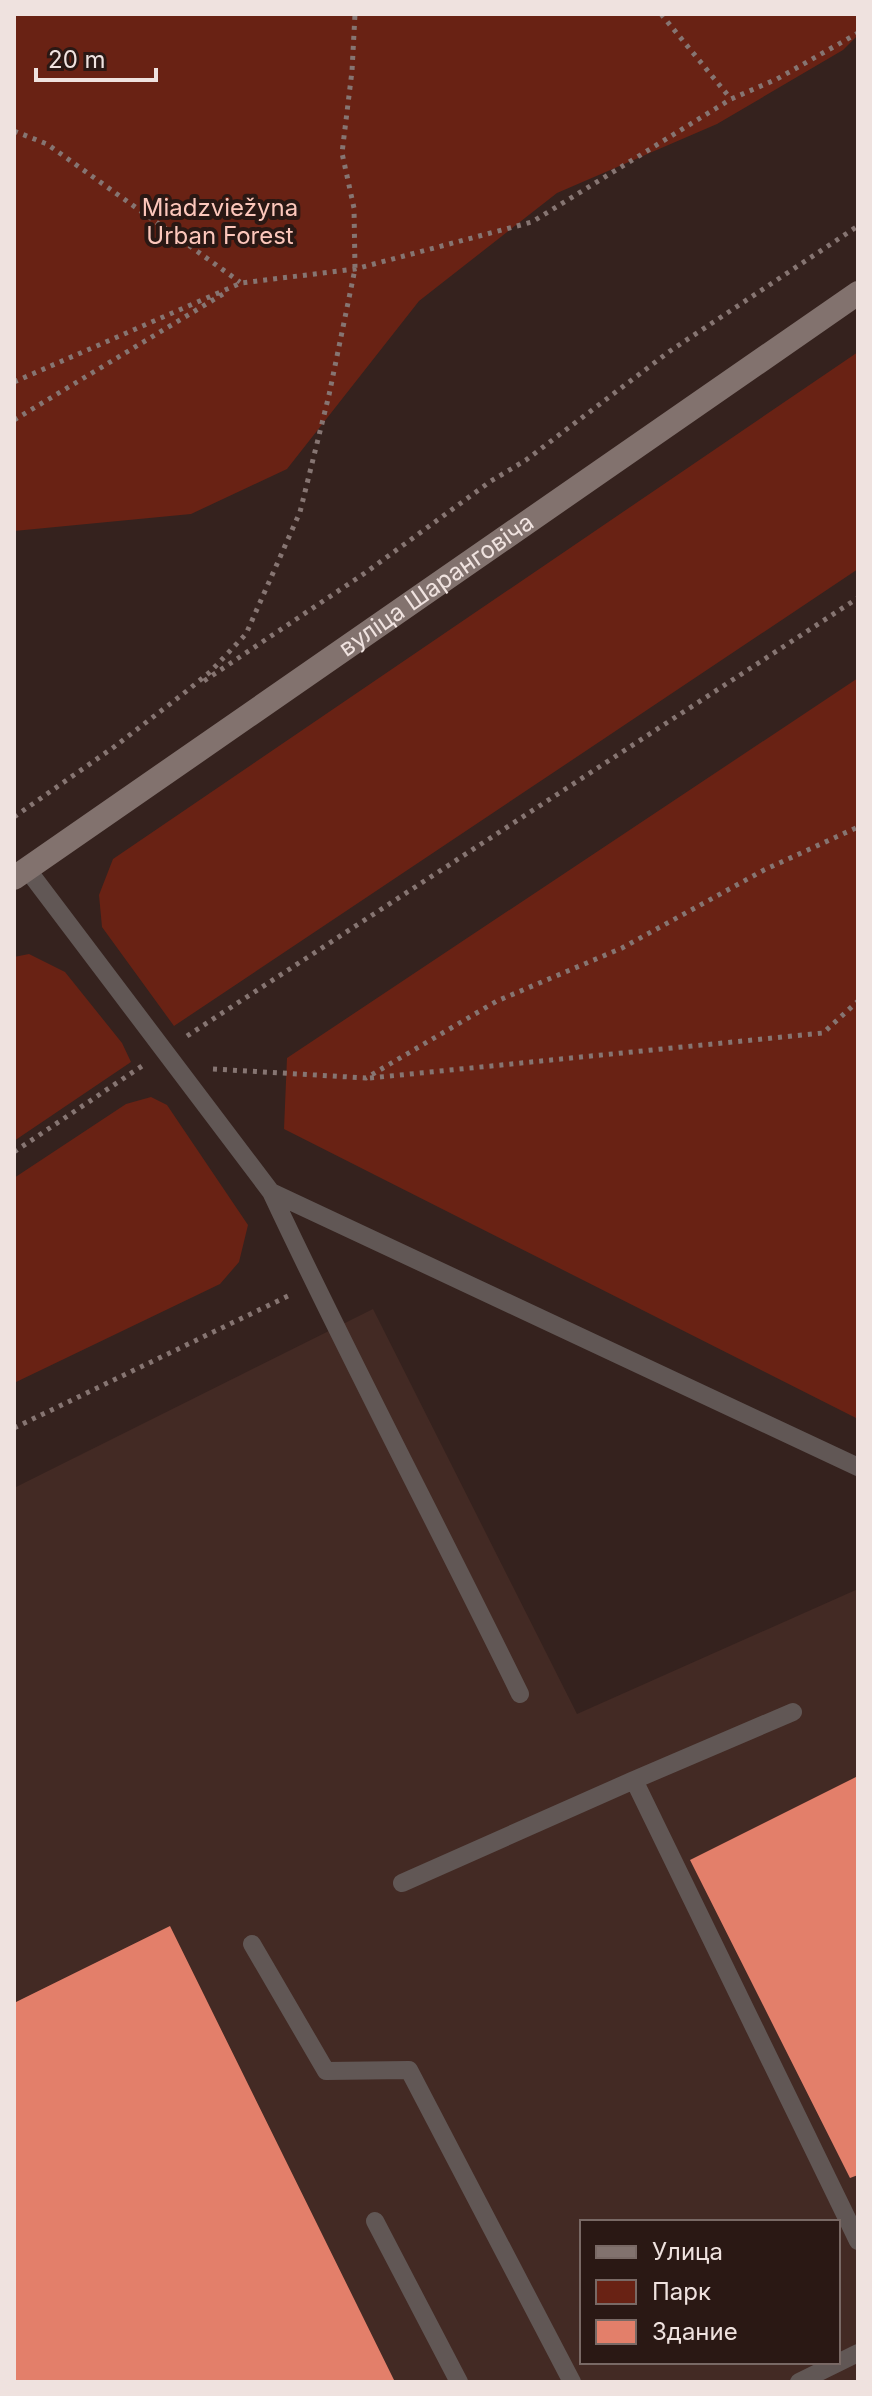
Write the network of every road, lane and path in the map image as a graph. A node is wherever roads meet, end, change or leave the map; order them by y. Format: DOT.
graph roads {
  1 [pos="355,14"];
  2 [pos="661,14"];
  3 [pos="858,33"];
  4 [pos="731,99"];
  5 [pos="14,131"];
  6 [pos="858,226"];
  7 [pos="355,269"];
  8 [pos="241,283"];
  9 [pos="858,293"];
  10 [pos="14,382"];
  11 [pos="14,420"];
  12 [pos="858,598"];
  13 [pos="183,694"];
  14 [pos="14,817"];
  15 [pos="858,827"];
  16 [pos="20,874"];
  17 [pos="858,1001"];
  18 [pos="165,1050"];
  19 [pos="178,1066"];
  20 [pos="366,1078"];
  21 [pos="14,1152"];
  22 [pos="271,1192"];
  23 [pos="314,1283"];
  24 [pos="14,1428"];
  25 [pos="858,1467"];
  26 [pos="520,1694"];
  27 [pos="793,1712"];
  28 [pos="634,1780"];
  29 [pos="402,1883"];
  30 [pos="252,1944"];
  31 [pos="375,2221"];
  32 [pos="858,2241"];
  33 [pos="858,2353"];
  34 [pos="840,2362"];
  35 [pos="836,2364"];
  36 [pos="459,2382"];
  37 [pos="572,2382"];
  38 [pos="799,2382"];
  1 -- 7 [label="path"];
  2 -- 4 [label="path"];
  3 -- 4 [label="path"];
  4 -- 7 [label="path"];
  5 -- 8 [label="path"];
  6 -- 13 [label="path"];
  7 -- 8 [label="path"];
  7 -- 13 [label="path"];
  8 -- 10 [label="path"];
  8 -- 11 [label="path"];
  9 -- 16 [label="main road, вуліца Шаранговіча"];
  12 -- 18 [label="path"];
  13 -- 14 [label="path"];
  15 -- 20 [label="path"];
  16 -- 18 [label="lane"];
  17 -- 20 [label="path"];
  18 -- 19 [label="lane"];
  18 -- 21 [label="path"];
  19 -- 20 [label="path"];
  19 -- 22 [label="lane"];
  22 -- 23 [label="lane"];
  22 -- 25 [label="lane"];
  23 -- 24 [label="path"];
  23 -- 26 [label="lane"];
  27 -- 28 [label="lane"];
  28 -- 29 [label="lane"];
  28 -- 32 [label="lane"];
  30 -- 37 [label="lane"];
  31 -- 36 [label="lane"];
  33 -- 34 [label="lane"];
  35 -- 38 [label="lane"];
}
